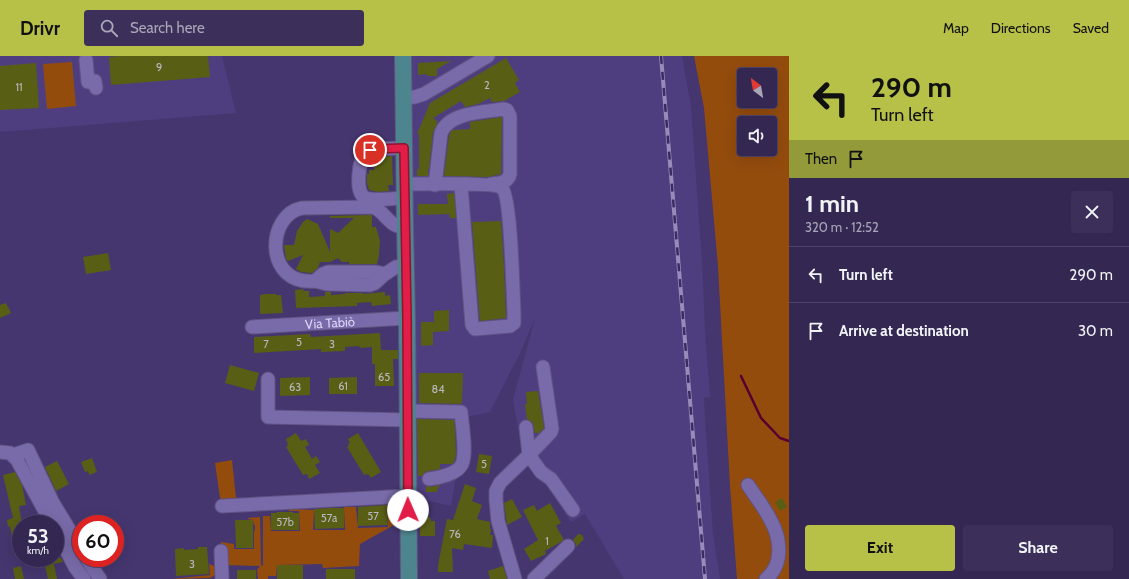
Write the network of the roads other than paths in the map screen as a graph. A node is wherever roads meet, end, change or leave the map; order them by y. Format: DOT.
graph roads {
  1 [pos="403,56"];
  2 [pos="488,56"];
  3 [pos="86,60"];
  4 [pos="88,84"];
  5 [pos="403,98"];
  6 [pos="404,148"];
  7 [pos="435,184"];
  8 [pos="461,185"];
  9 [pos="489,185"];
  10 [pos="404,191"];
  11 [pos="405,227"];
  12 [pos="406,266"];
  13 [pos="407,318"];
  14 [pos="252,327"];
  15 [pos="543,367"];
  16 [pos="268,379"];
  17 [pos="408,416"];
  18 [pos="526,427"];
  19 [pos="532,452"];
  20 [pos="6,454"];
  21 [pos="429,479"];
  22 [pos="748,485"];
  23 [pos="408,496"];
  24 [pos="222,506"];
  25 [pos="574,510"];
  26 [pos="47,515"];
  27 [pos="72,534"];
  28 [pos="64,545"];
  29 [pos="568,546"];
  30 [pos="221,551"];
  31 [pos="92,567"];
  32 [pos="84,579"];
  33 [pos="100,579"];
  34 [pos="222,579"];
  35 [pos="409,579"];
  36 [pos="515,579"];
  37 [pos="534,579"];
  38 [pos="766,579"];
  1 -- 5 [label="main road"];
  2 -- 5 [label="street"];
  3 -- 4 [label="street"];
  5 -- 6 [label="main road"];
  6 -- 10 [label="main road"];
  6 -- 10 [label="street"];
  7 -- 8 [label="street"];
  7 -- 9 [label="street"];
  7 -- 10 [label="street"];
  8 -- 9 [label="street"];
  8 -- 9 [label="street"];
  10 -- 11 [label="main road"];
  11 -- 12 [label="main road"];
  11 -- 12 [label="street"];
  12 -- 13 [label="main road"];
  13 -- 14 [label="street, Via Tabiò"];
  13 -- 17 [label="main road"];
  15 -- 19 [label="street"];
  16 -- 17 [label="street"];
  17 -- 21 [label="street"];
  17 -- 23 [label="main road"];
  18 -- 19 [label="street"];
  19 -- 25 [label="street"];
  19 -- 36 [label="street"];
  20 -- 26 [label="street"];
  20 -- 27 [label="street"];
  22 -- 38 [label="street"];
  23 -- 24 [label="street"];
  23 -- 35 [label="main road"];
  28 -- 32 [label="street"];
  29 -- 37 [label="street"];
  30 -- 34 [label="street"];
  31 -- 33 [label="street"];
}
